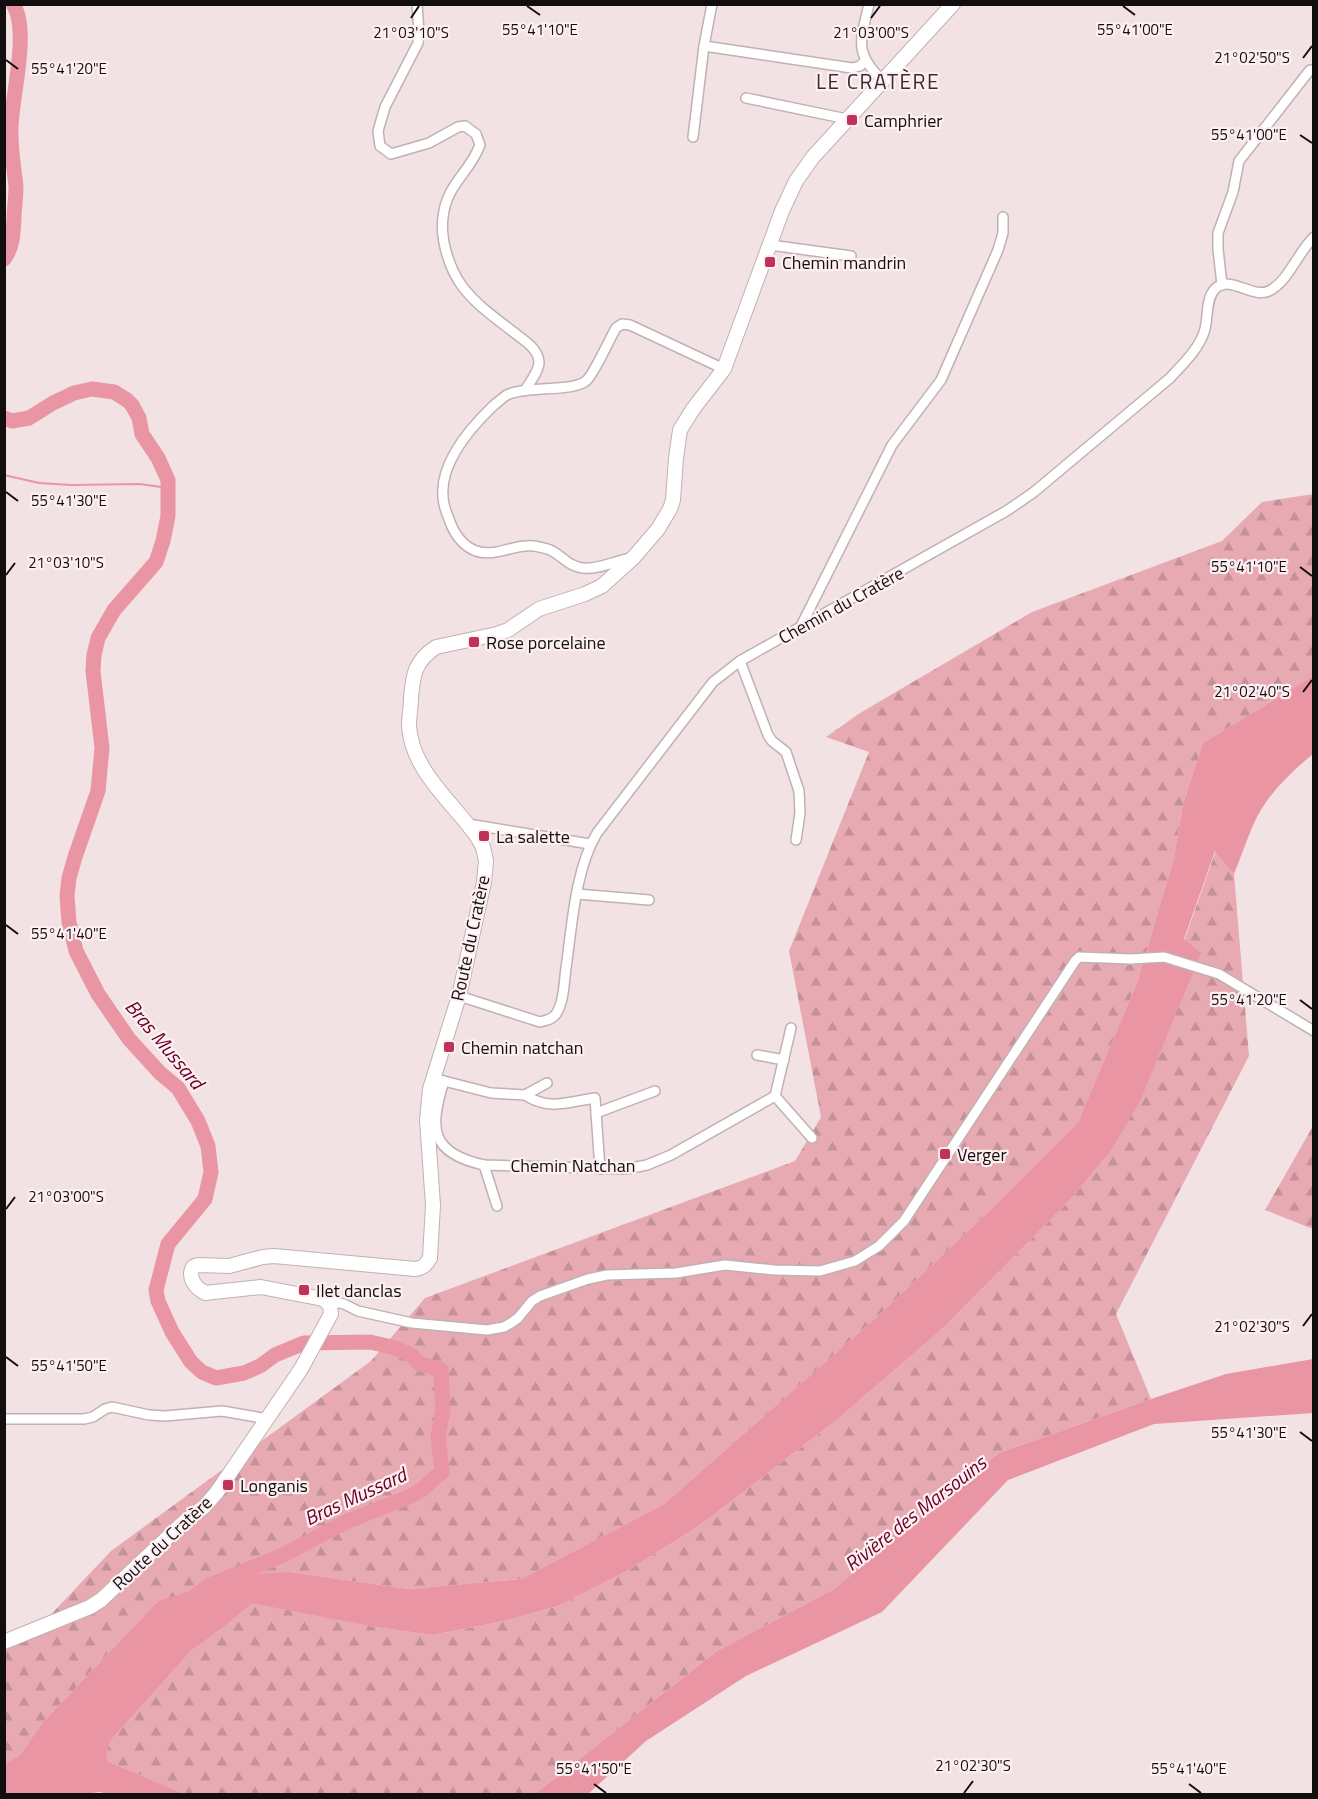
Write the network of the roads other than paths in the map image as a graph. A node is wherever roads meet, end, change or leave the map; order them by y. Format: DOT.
graph roads {
  1 [pos="417,4"];
  2 [pos="712,4"];
  3 [pos="869,4"];
  4 [pos="953,4"];
  5 [pos="704,46"];
  6 [pos="865,61"];
  7 [pos="1314,70"];
  8 [pos="882,80"];
  9 [pos="746,98"];
  10 [pos="847,119"];
  11 [pos="693,137"];
  12 [pos="1004,217"];
  13 [pos="1314,237"];
  14 [pos="770,245"];
  15 [pos="851,256"];
  16 [pos="1222,285"];
  17 [pos="724,369"];
  18 [pos="525,390"];
  19 [pos="634,557"];
  20 [pos="801,627"];
  21 [pos="740,661"];
  22 [pos="471,827"];
  23 [pos="796,840"];
  24 [pos="590,844"];
  25 [pos="577,894"];
  26 [pos="650,900"];
  27 [pos="459,996"];
  28 [pos="791,1028"];
  29 [pos="1314,1031"];
  30 [pos="757,1055"];
  31 [pos="784,1060"];
  32 [pos="439,1079"];
  33 [pos="547,1083"];
  34 [pos="655,1092"];
  35 [pos="525,1095"];
  36 [pos="775,1096"];
  37 [pos="596,1113"];
  38 [pos="812,1138"];
  39 [pos="484,1165"];
  40 [pos="600,1169"];
  41 [pos="496,1206"];
  42 [pos="330,1305"];
  43 [pos="4,1419"];
  44 [pos="268,1419"];
  45 [pos="6,1637"];
  1 -- 18 [label="street"];
  2 -- 5 [label="street"];
  3 -- 6 [label="street"];
  4 -- 8 [label="street, Route du Cratère"];
  5 -- 6 [label="street"];
  5 -- 11 [label="street"];
  6 -- 8 [label="street"];
  7 -- 16 [label="street"];
  8 -- 10 [label="street, Route du Cratère"];
  9 -- 10 [label="street"];
  10 -- 14 [label="street, Route du Cratère"];
  12 -- 20 [label="street"];
  13 -- 16 [label="street"];
  14 -- 15 [label="street"];
  14 -- 17 [label="street, Route du Cratère"];
  16 -- 20 [label="street, Chemin du Cratère"];
  17 -- 18 [label="street"];
  17 -- 19 [label="street, Route du Cratère"];
  18 -- 19 [label="street"];
  19 -- 22 [label="street, Route du Cratère"];
  20 -- 21 [label="street, Chemin du Cratère"];
  21 -- 23 [label="street"];
  21 -- 24 [label="street, Chemin du Cratère"];
  22 -- 24 [label="street"];
  22 -- 27 [label="street, Route du Cratère"];
  24 -- 25 [label="street, Chemin du Cratère"];
  25 -- 26 [label="street"];
  25 -- 27 [label="street, Chemin du Cratère"];
  27 -- 32 [label="street, Route du Cratère"];
  28 -- 31 [label="street"];
  29 -- 42 [label="street"];
  30 -- 31 [label="street"];
  31 -- 36 [label="street"];
  32 -- 35 [label="street"];
  32 -- 39 [label="street, Chemin Natchan"];
  32 -- 42 [label="street, Route du Cratère"];
  33 -- 35 [label="street"];
  34 -- 37 [label="street"];
  35 -- 37 [label="street"];
  36 -- 38 [label="street"];
  36 -- 40 [label="street, Chemin Natchan"];
  37 -- 40 [label="street"];
  39 -- 40 [label="street, Chemin Natchan"];
  39 -- 41 [label="street"];
  42 -- 44 [label="street, Route du Cratère"];
  43 -- 44 [label="street"];
  44 -- 45 [label="street, Route du Cratère"];
}
